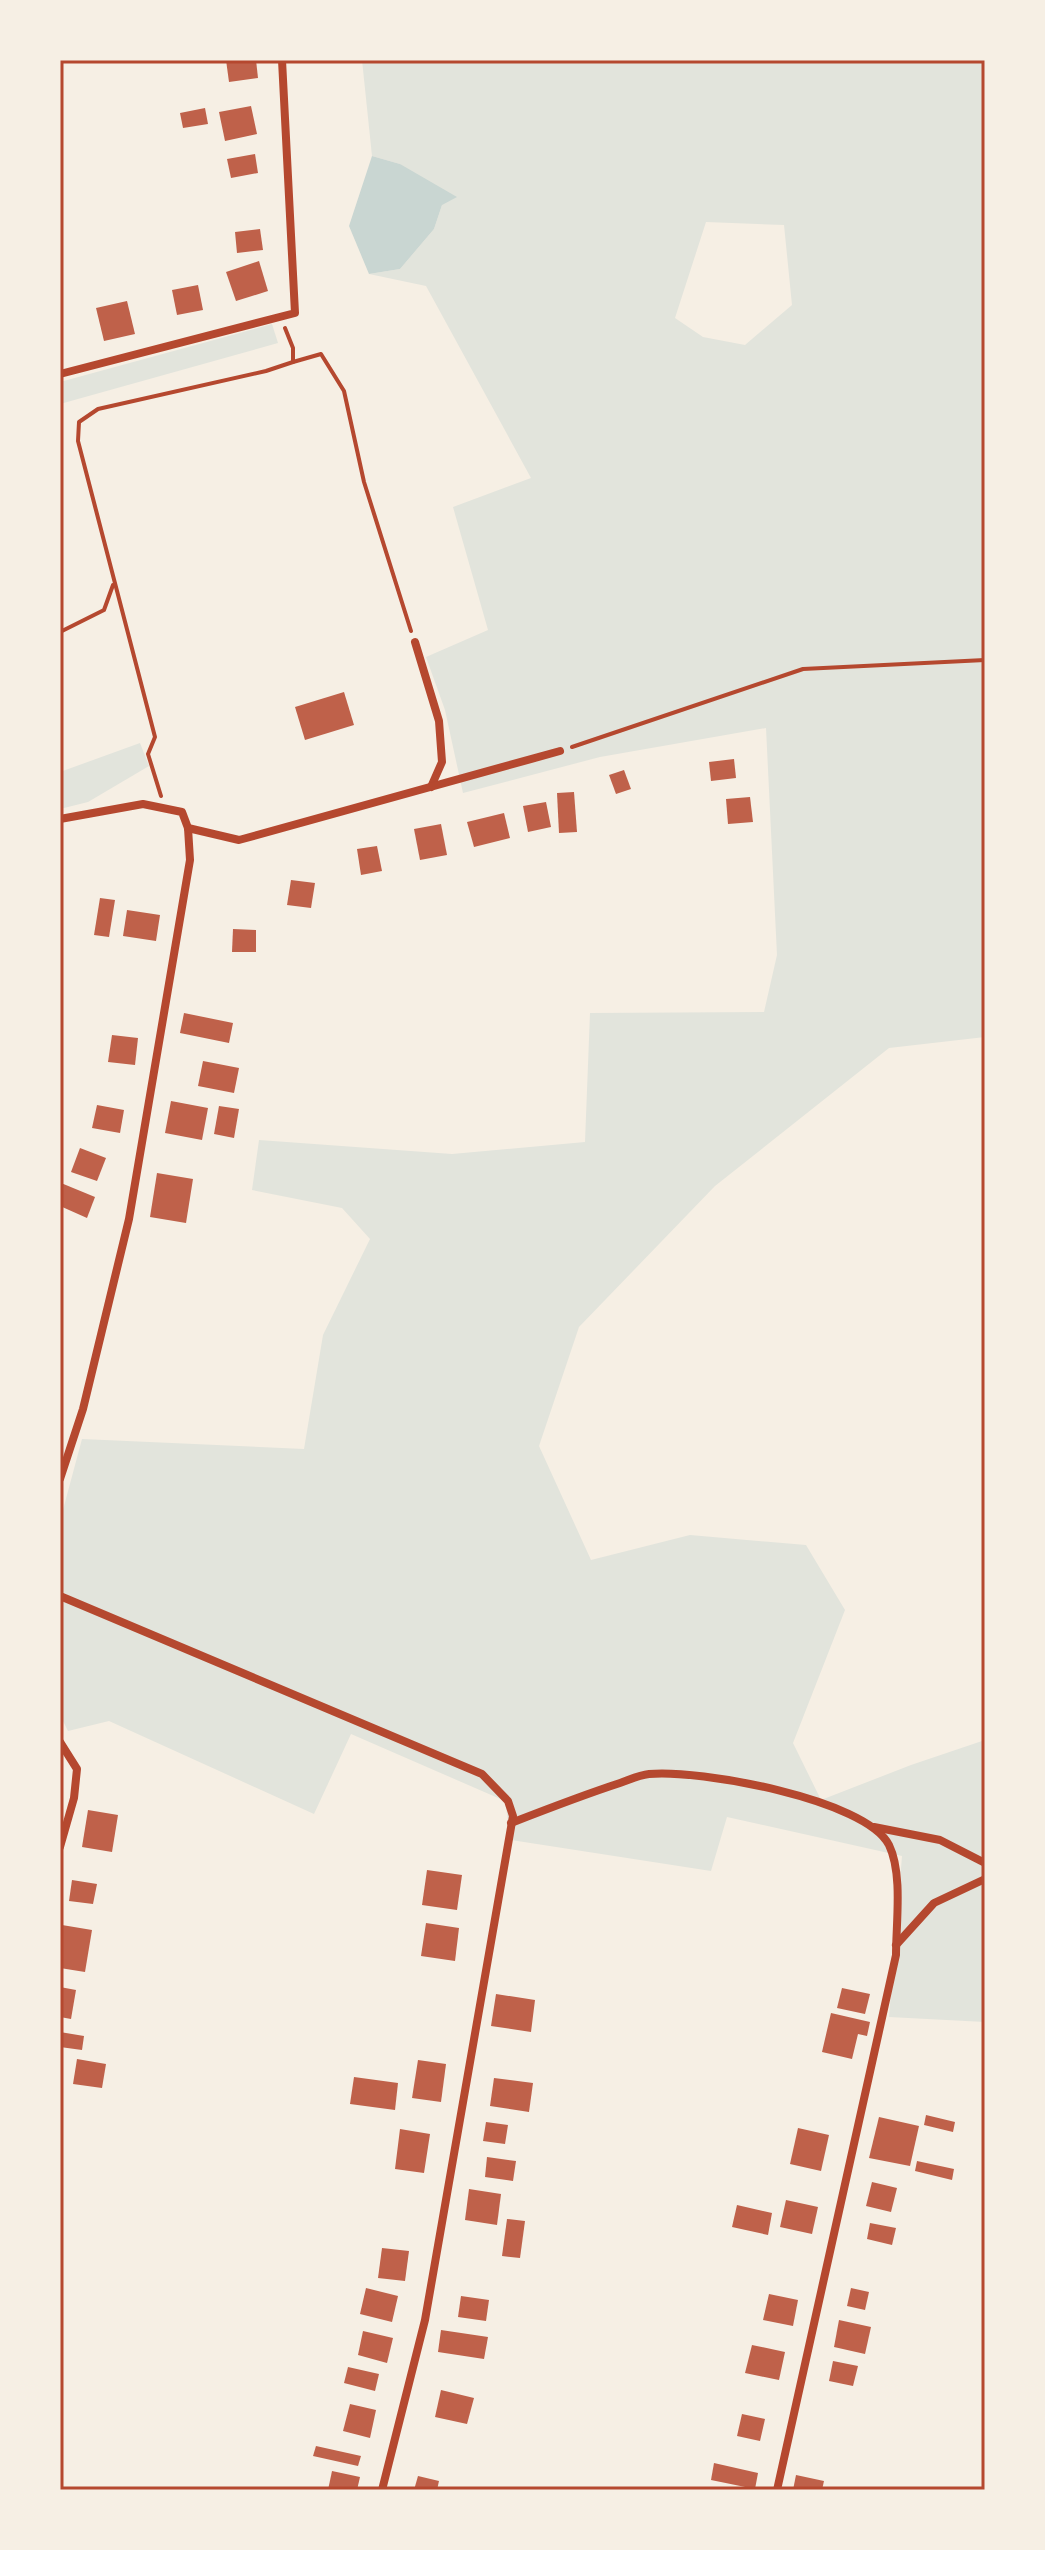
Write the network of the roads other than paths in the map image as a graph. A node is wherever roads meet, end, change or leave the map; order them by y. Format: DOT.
graph roads {
  1 [pos="282,60"];
  2 [pos="60,374"];
  3 [pos="415,642"];
  4 [pos="560,751"];
  5 [pos="431,787"];
  6 [pos="60,819"];
  7 [pos="188,828"];
  8 [pos="60,1479"];
  9 [pos="60,1596"];
  10 [pos="60,1742"];
  11 [pos="511,1823"];
  12 [pos="873,1826"];
  13 [pos="60,1847"];
  14 [pos="985,1863"];
  15 [pos="985,1879"];
  16 [pos="896,1945"];
  17 [pos="382,2490"];
  18 [pos="777,2490"];
  1 -- 2 [label="street"];
  3 -- 5 [label="street"];
  4 -- 5 [label="street"];
  5 -- 7 [label="street"];
  6 -- 7 [label="street"];
  7 -- 8 [label="street"];
  9 -- 11 [label="street"];
  10 -- 13 [label="street"];
  11 -- 12 [label="street"];
  11 -- 17 [label="street"];
  12 -- 14 [label="street"];
  12 -- 16 [label="street"];
  15 -- 16 [label="street"];
  16 -- 18 [label="street"];
}
